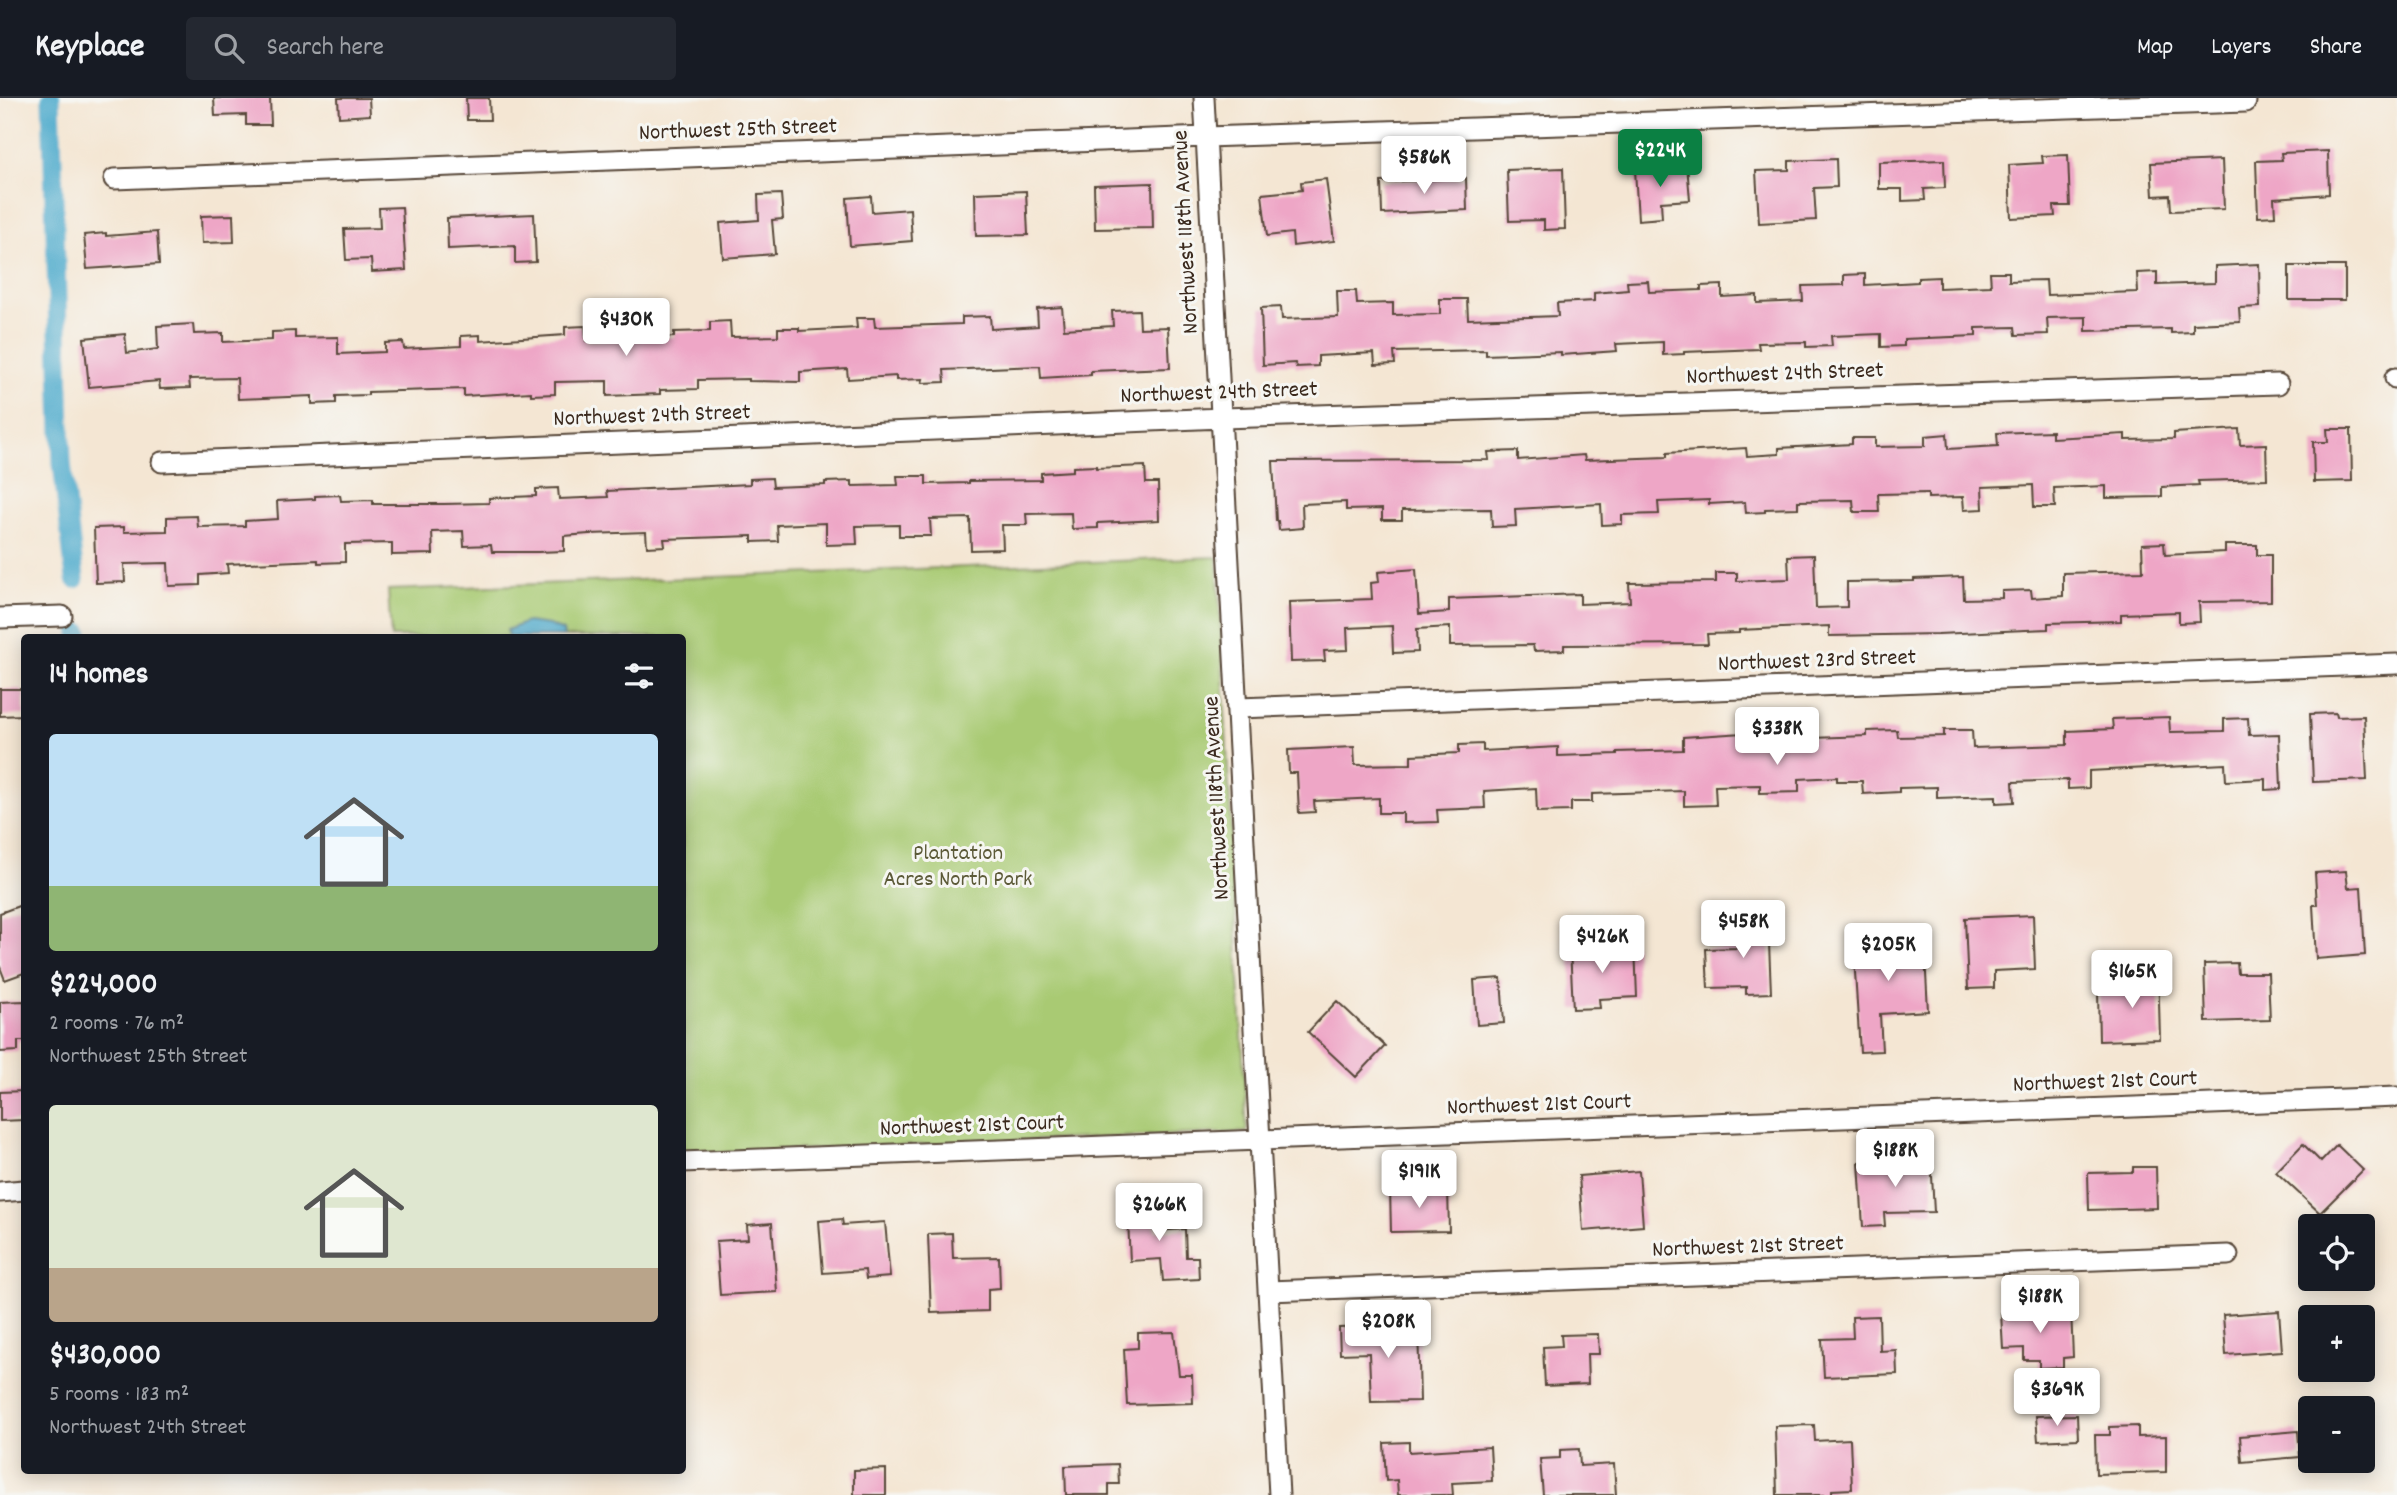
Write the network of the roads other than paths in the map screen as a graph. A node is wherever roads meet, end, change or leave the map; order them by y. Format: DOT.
graph roads {
  1 [pos="1204,98"];
  2 [pos="2246,102"];
  3 [pos="1206,137"];
  4 [pos="114,179"];
  5 [pos="2278,384"];
  6 [pos="1222,418"];
  7 [pos="162,462"];
  8 [pos="62,616"];
  9 [pos="0,618"];
  10 [pos="2397,664"];
  11 [pos="1238,708"];
  12 [pos="2397,1097"];
  13 [pos="1261,1141"];
  14 [pos="686,1162"];
  15 [pos="21,1191"];
  16 [pos="0,1192"];
  17 [pos="2228,1255"];
  18 [pos="1269,1291"];
  19 [pos="1279,1495"];
  1 -- 3 [label="street, Northwest 118th Avenue"];
  2 -- 3 [label="street, Northwest 25th Street"];
  3 -- 4 [label="street, Northwest 25th Street"];
  3 -- 6 [label="street, Northwest 118th Avenue"];
  5 -- 6 [label="street, Northwest 24th Street"];
  6 -- 7 [label="street, Northwest 24th Street"];
  6 -- 11 [label="street, Northwest 118th Avenue"];
  8 -- 9 [label="street"];
  10 -- 11 [label="street, Northwest 23rd Street"];
  11 -- 13 [label="street, Northwest 118th Avenue"];
  12 -- 13 [label="street, Northwest 21st Court"];
  13 -- 14 [label="street, Northwest 21st Court"];
  13 -- 18 [label="street, Northwest 118th Avenue"];
  15 -- 16 [label="street"];
  17 -- 18 [label="street, Northwest 21st Street"];
  18 -- 19 [label="street, Northwest 118th Avenue"];
}
